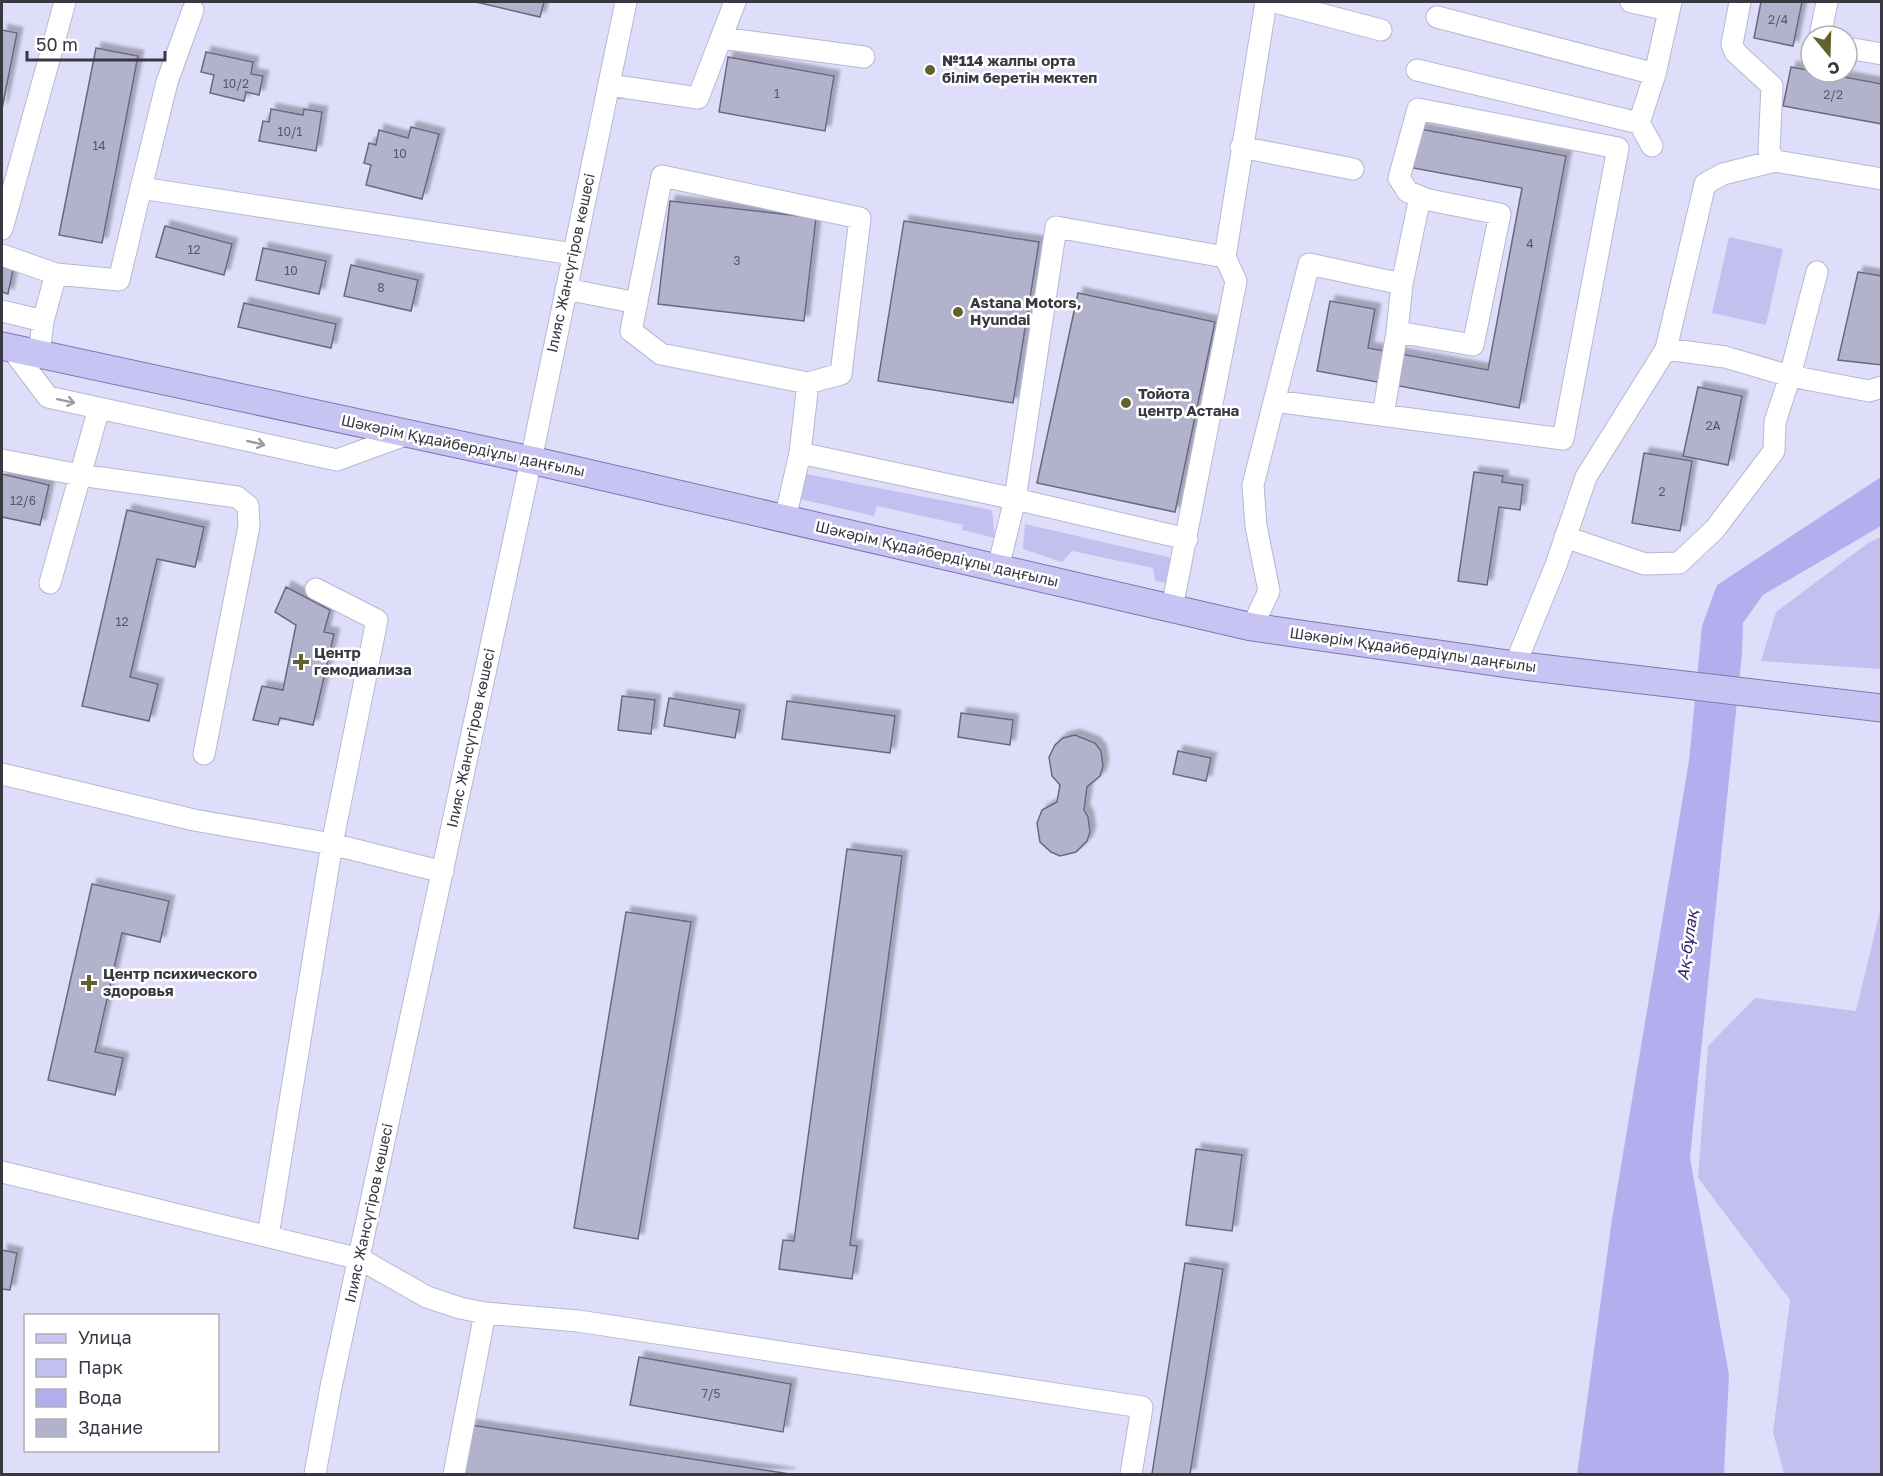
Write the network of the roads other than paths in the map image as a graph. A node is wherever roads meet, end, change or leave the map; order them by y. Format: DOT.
graph roads {
  1 [pos="65,2"];
  2 [pos="626,2"];
  3 [pos="735,2"];
  4 [pos="1266,2"];
  5 [pos="1275,2"];
  6 [pos="1631,2"];
  7 [pos="1740,2"];
  8 [pos="1827,2"];
  9 [pos="1670,6"];
  10 [pos="194,10"];
  11 [pos="1437,17"];
  12 [pos="1822,24"];
  13 [pos="1381,30"];
  14 [pos="721,38"];
  15 [pos="1859,50"];
  16 [pos="1881,54"];
  17 [pos="864,57"];
  18 [pos="1417,70"];
  19 [pos="1654,74"];
  20 [pos="609,84"];
  21 [pos="1640,123"];
  22 [pos="1652,146"];
  23 [pos="1241,147"];
  24 [pos="1775,161"];
  25 [pos="1353,170"];
  26 [pos="1881,179"];
  27 [pos="141,188"];
  28 [pos="1420,197"];
  29 [pos="2,230"];
  30 [pos="573,254"];
  31 [pos="2,255"];
  32 [pos="1225,257"];
  33 [pos="1817,272"];
  34 [pos="56,274"];
  35 [pos="1402,284"];
  36 [pos="566,289"];
  37 [pos="637,303"];
  38 [pos="2,311"];
  39 [pos="43,321"];
  40 [pos="1397,332"];
  41 [pos="6,347"];
  42 [pos="1666,349"];
  43 [pos="39,354"];
  44 [pos="1790,376"];
  45 [pos="808,382"];
  46 [pos="1881,387"];
  47 [pos="1274,402"];
  48 [pos="99,408"];
  49 [pos="1383,416"];
  50 [pos="408,434"];
  51 [pos="800,453"];
  52 [pos="2,460"];
  53 [pos="531,460"];
  54 [pos="80,476"];
  55 [pos="1015,499"];
  56 [pos="785,519"];
  57 [pos="1565,537"];
  58 [pos="1187,539"];
  59 [pos="998,568"];
  60 [pos="50,583"];
  61 [pos="316,589"];
  62 [pos="1172,608"];
  63 [pos="1252,627"];
  64 [pos="1515,665"];
  65 [pos="1875,709"];
  66 [pos="204,754"];
  67 [pos="2,774"];
  68 [pos="332,844"];
  69 [pos="443,872"];
  70 [pos="2,1172"];
  71 [pos="268,1236"];
  72 [pos="360,1259"];
  73 [pos="485,1313"];
  74 [pos="315,1474"];
  75 [pos="454,1474"];
  76 [pos="1131,1474"];
  1 -- 29 [label="street"];
  2 -- 20 [label="street, Ілияс Жансүгіров көшесі"];
  3 -- 14 [label="street"];
  4 -- 23 [label="street"];
  5 -- 13 [label="street"];
  6 -- 9 [label="street"];
  7 -- 24 [label="street"];
  8 -- 12 [label="street"];
  9 -- 19 [label="street"];
  10 -- 27 [label="street"];
  11 -- 19 [label="street"];
  14 -- 17 [label="street"];
  14 -- 20 [label="street"];
  15 -- 16 [label="street"];
  18 -- 21 [label="street"];
  19 -- 21 [label="street"];
  20 -- 30 [label="street, Ілияс Жансүгіров көшесі"];
  21 -- 22 [label="street"];
  23 -- 25 [label="street"];
  23 -- 32 [label="street"];
  24 -- 26 [label="street"];
  24 -- 42 [label="street"];
  27 -- 30 [label="street"];
  27 -- 34 [label="street"];
  28 -- 35 [label="street"];
  28 -- 40 [label="street"];
  28 -- 49 [label="street"];
  30 -- 36 [label="street, Ілияс Жансүгіров көшесі"];
  31 -- 34 [label="street"];
  32 -- 55 [label="street"];
  32 -- 58 [label="street"];
  33 -- 44 [label="street"];
  34 -- 39 [label="street"];
  35 -- 40 [label="street"];
  35 -- 47 [label="street"];
  36 -- 37 [label="street"];
  36 -- 53 [label="street, Ілияс Жансүгіров көшесі"];
  37 -- 45 [label="street"];
  37 -- 45 [label="street"];
  38 -- 39 [label="street"];
  39 -- 43 [label="street"];
  40 -- 49 [label="street"];
  41 -- 43 [label="main road, Шәкәрім Құдайбердіұлы даңғылы"];
  41 -- 48 [label="street, one-way"];
  42 -- 44 [label="street"];
  42 -- 57 [label="street"];
  43 -- 50 [label="main road, Шәкәрім Құдайбердіұлы даңғылы"];
  44 -- 46 [label="street"];
  44 -- 57 [label="street"];
  45 -- 51 [label="street"];
  47 -- 49 [label="street"];
  47 -- 63 [label="street"];
  48 -- 50 [label="street, one-way"];
  48 -- 54 [label="street"];
  50 -- 53 [label="main road, Шәкәрім Құдайбердіұлы даңғылы"];
  51 -- 55 [label="street"];
  51 -- 56 [label="street"];
  52 -- 54 [label="street"];
  53 -- 56 [label="main road, Шәкәрім Құдайбердіұлы даңғылы"];
  53 -- 69 [label="street, Ілияс Жансүгіров көшесі"];
  54 -- 60 [label="street"];
  54 -- 66 [label="street"];
  55 -- 58 [label="street"];
  55 -- 59 [label="street"];
  56 -- 59 [label="main road, Шәкәрім Құдайбердіұлы даңғылы"];
  57 -- 64 [label="street"];
  58 -- 62 [label="street"];
  59 -- 62 [label="main road, Шәкәрім Құдайбердіұлы даңғылы"];
  61 -- 68 [label="street"];
  62 -- 63 [label="main road, Шәкәрім Құдайбердіұлы даңғылы"];
  63 -- 64 [label="main road, Шәкәрім Құдайбердіұлы даңғылы"];
  64 -- 65 [label="main road, Шәкәрім Құдайбердіұлы даңғылы"];
  67 -- 68 [label="street"];
  68 -- 69 [label="street"];
  68 -- 71 [label="street"];
  69 -- 72 [label="street, Ілияс Жансүгіров көшесі"];
  70 -- 71 [label="street"];
  71 -- 72 [label="street"];
  72 -- 73 [label="street"];
  72 -- 74 [label="street, Ілияс Жансүгіров көшесі"];
  73 -- 75 [label="street"];
  73 -- 76 [label="street"];
}
